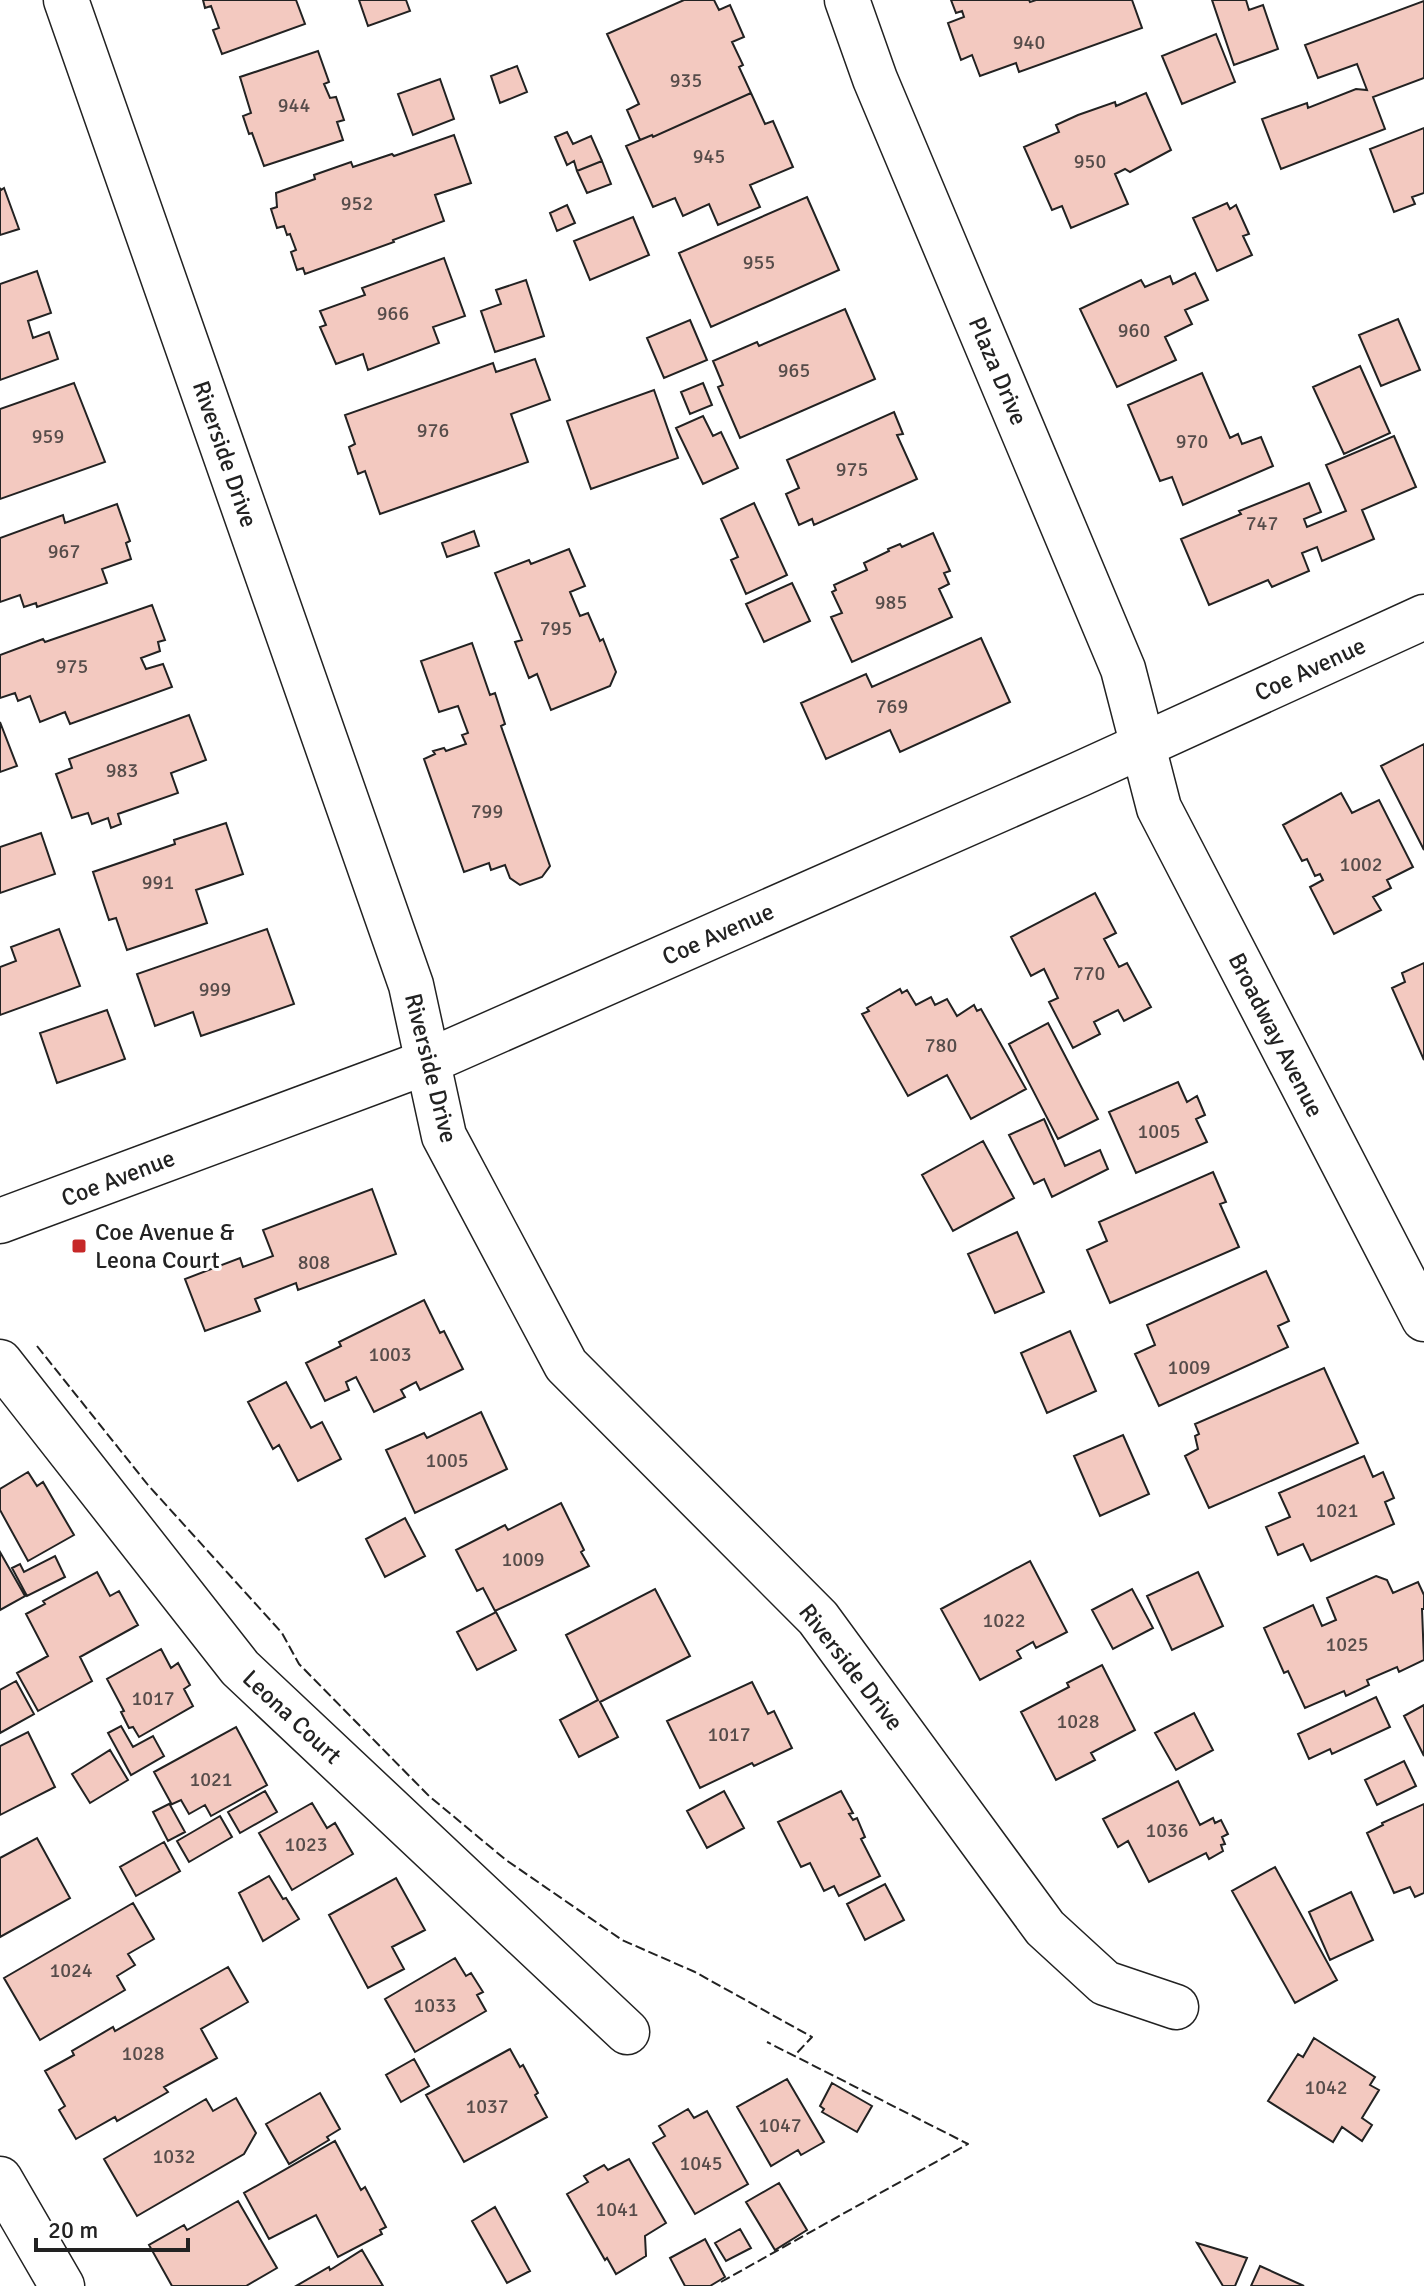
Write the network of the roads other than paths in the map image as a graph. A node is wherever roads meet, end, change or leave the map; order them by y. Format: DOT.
graph roads {
  1 [pos="66,0"];
  2 [pos="847,0"];
  3 [pos="1424,617"];
  4 [pos="1143,745"];
  5 [pos="427,1062"];
  6 [pos="0,1221"];
  7 [pos="1424,1319"];
  8 [pos="0,1362"];
  9 [pos="1176,2007"];
  10 [pos="627,2032"];
  11 [pos="0,2179"];
  12 [pos="62,2286"];
  1 -- 5 [label="street, Riverside Drive"];
  2 -- 4 [label="street, Plaza Drive"];
  3 -- 4 [label="street, Coe Avenue"];
  4 -- 5 [label="street, Coe Avenue"];
  4 -- 7 [label="street, Broadway Avenue"];
  5 -- 6 [label="street, Coe Avenue"];
  5 -- 9 [label="street, Riverside Drive"];
  8 -- 10 [label="street, Leona Court"];
  11 -- 12 [label="street"];
}
